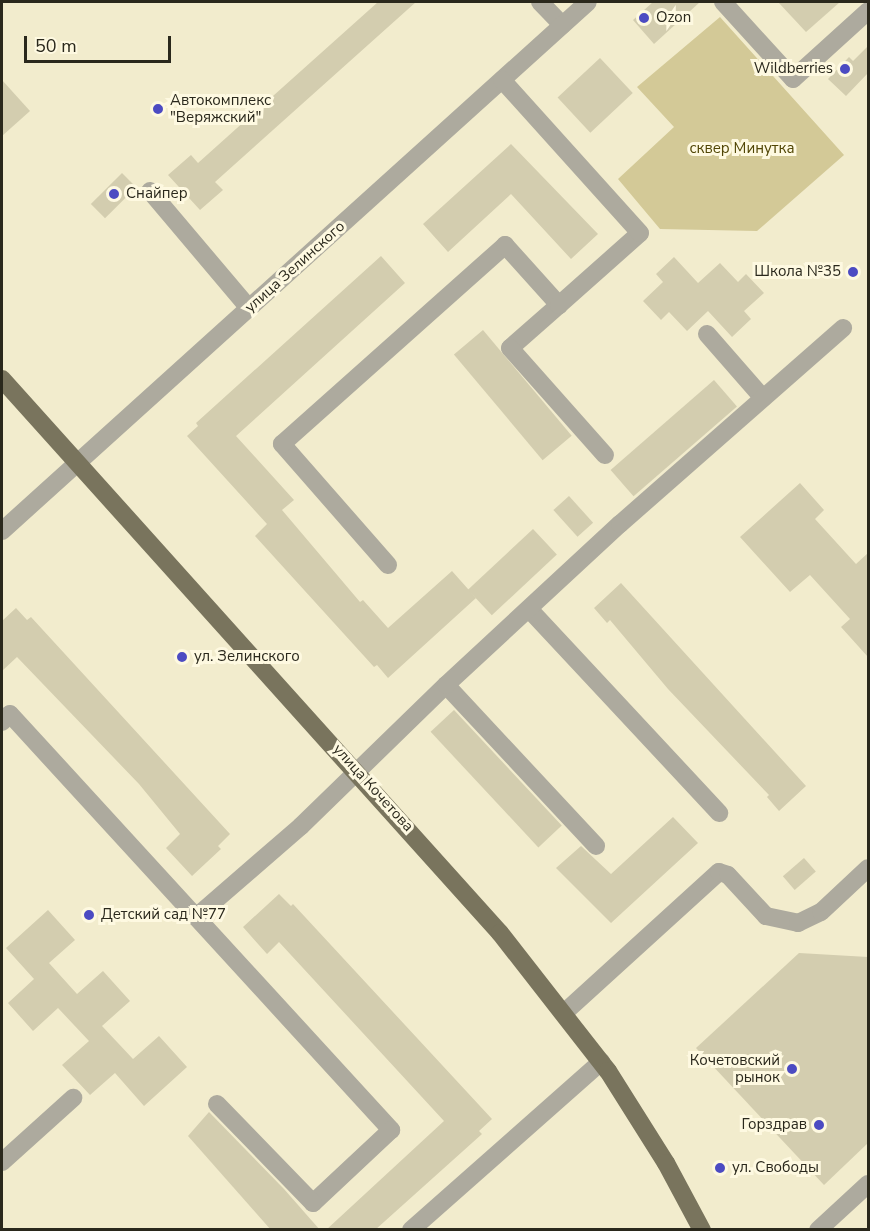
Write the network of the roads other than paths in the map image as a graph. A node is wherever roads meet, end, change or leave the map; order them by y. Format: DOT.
graph roads {
  1 [pos="540,2"];
  2 [pos="588,2"];
  3 [pos="723,2"];
  4 [pos="868,11"];
  5 [pos="562,25"];
  6 [pos="502,80"];
  7 [pos="150,191"];
  8 [pos="559,305"];
  9 [pos="249,308"];
  10 [pos="843,328"];
  11 [pos="707,334"];
  12 [pos="2,379"];
  13 [pos="763,398"];
  14 [pos="605,455"];
  15 [pos="75,465"];
  16 [pos="2,531"];
  17 [pos="388,565"];
  18 [pos="529,609"];
  19 [pos="446,685"];
  20 [pos="2,722"];
  21 [pos="358,771"];
  22 [pos="719,813"];
  23 [pos="596,846"];
  24 [pos="868,868"];
  25 [pos="196,917"];
  26 [pos="565,1012"];
  27 [pos="601,1062"];
  28 [pos="73,1098"];
  29 [pos="217,1104"];
  30 [pos="2,1162"];
  31 [pos="868,1184"];
  32 [pos="411,1230"];
  33 [pos="702,1230"];
  34 [pos="818,1230"];
  1 -- 5 [label="street"];
  2 -- 5 [label="street, улица Зелинского"];
  3 -- 4 [label="street"];
  5 -- 6 [label="street, улица Зелинского"];
  6 -- 8 [label="street"];
  6 -- 9 [label="street, улица Зелинского"];
  7 -- 9 [label="street"];
  8 -- 14 [label="street"];
  8 -- 17 [label="street"];
  9 -- 15 [label="street, улица Зелинского"];
  10 -- 13 [label="street"];
  11 -- 13 [label="street"];
  12 -- 15 [label="main road, улица Кочетова"];
  13 -- 18 [label="street"];
  15 -- 16 [label="street, улица Зелинского"];
  15 -- 21 [label="main road, улица Кочетова"];
  18 -- 19 [label="street"];
  18 -- 22 [label="street"];
  19 -- 21 [label="street"];
  19 -- 23 [label="street"];
  20 -- 25 [label="street"];
  21 -- 25 [label="street"];
  21 -- 26 [label="main road, улица Кочетова"];
  24 -- 26 [label="street"];
  25 -- 29 [label="street"];
  26 -- 27 [label="main road, улица Кочетова"];
  27 -- 32 [label="street"];
  27 -- 33 [label="main road, улица Кочетова"];
  28 -- 30 [label="street"];
  31 -- 34 [label="street"];
}
